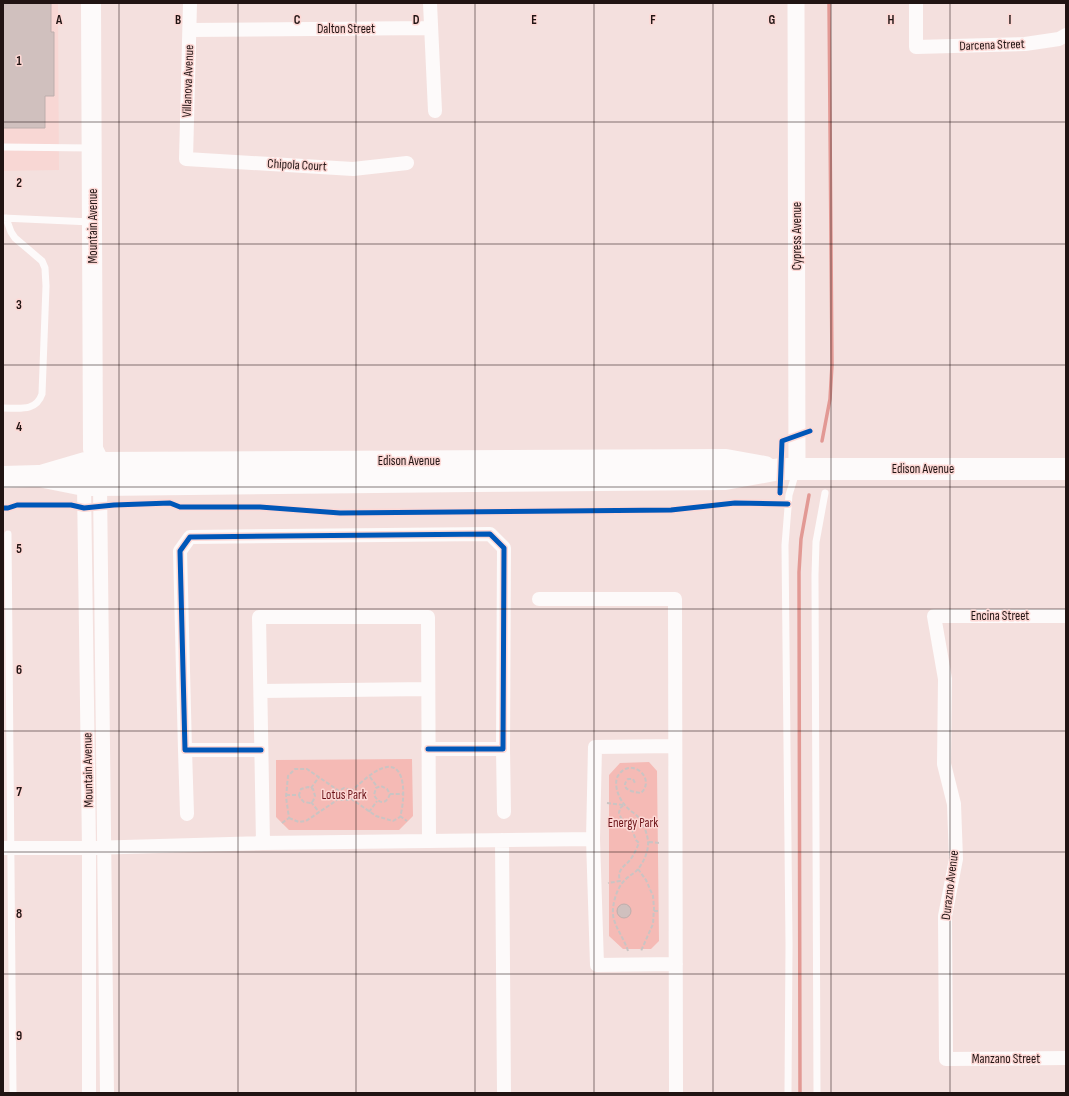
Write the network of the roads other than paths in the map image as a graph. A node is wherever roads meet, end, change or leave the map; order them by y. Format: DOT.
graph roads {
  1 [pos="91,3"];
  2 [pos="190,3"];
  3 [pos="430,3"];
  4 [pos="796,3"];
  5 [pos="916,3"];
  6 [pos="430,28"];
  7 [pos="190,30"];
  8 [pos="1066,35"];
  9 [pos="435,111"];
  10 [pos="3,147"];
  11 [pos="92,148"];
  12 [pos="186,159"];
  13 [pos="407,163"];
  14 [pos="5,218"];
  15 [pos="93,222"];
  16 [pos="3,408"];
  17 [pos="93,458"];
  18 [pos="789,469"];
  19 [pos="1066,469"];
  20 [pos="39,476"];
  21 [pos="3,477"];
  22 [pos="92,485"];
  23 [pos="825,493"];
  24 [pos="8,534"];
  25 [pos="5,594"];
  26 [pos="539,599"];
  27 [pos="934,616"];
  28 [pos="1066,616"];
  29 [pos="428,689"];
  30 [pos="261,691"];
  31 [pos="676,746"];
  32 [pos="428,749"];
  33 [pos="503,749"];
  34 [pos="186,750"];
  35 [pos="261,750"];
  36 [pos="504,812"];
  37 [pos="187,814"];
  38 [pos="593,839"];
  39 [pos="502,840"];
  40 [pos="429,841"];
  41 [pos="263,843"];
  42 [pos="7,848"];
  43 [pos="89,848"];
  44 [pos="105,848"];
  45 [pos="676,964"];
  46 [pos="1066,1058"];
  47 [pos="946,1059"];
  48 [pos="13,1093"];
  49 [pos="89,1093"];
  50 [pos="107,1093"];
  51 [pos="504,1093"];
  52 [pos="676,1093"];
  53 [pos="788,1093"];
  54 [pos="817,1093"];
  1 -- 11 [label="main road, Mountain Avenue"];
  2 -- 7 [label="street, Villanova Avenue"];
  3 -- 6 [label="street"];
  4 -- 18 [label="street, Cypress Avenue"];
  5 -- 8 [label="street, Darcena Street"];
  6 -- 7 [label="street, Dalton Street"];
  6 -- 9 [label="street"];
  7 -- 12 [label="street, Villanova Avenue"];
  10 -- 11 [label="lane"];
  11 -- 15 [label="main road, Mountain Avenue"];
  12 -- 13 [label="street, Chipola Court"];
  14 -- 15 [label="lane"];
  14 -- 16 [label="lane"];
  15 -- 17 [label="main road, Mountain Avenue"];
  17 -- 18 [label="main road, Edison Avenue"];
  17 -- 20 [label="main road, Edison Avenue"];
  17 -- 22 [label="main road, Mountain Avenue"];
  18 -- 19 [label="main road, Edison Avenue"];
  18 -- 22 [label="main road, Edison Avenue"];
  18 -- 53 [label="lane"];
  20 -- 21 [label="main road, Edison Avenue"];
  20 -- 22 [label="main road, Edison Avenue"];
  22 -- 43 [label="street, Mountain Avenue"];
  22 -- 44 [label="street, Mountain Avenue"];
  23 -- 54 [label="lane"];
  24 -- 25 [label="lane"];
  25 -- 42 [label="lane"];
  26 -- 31 [label="street"];
  27 -- 28 [label="street, Encina Street"];
  27 -- 47 [label="street, Durazno Avenue"];
  29 -- 30 [label="street"];
  29 -- 30 [label="street"];
  29 -- 32 [label="street"];
  30 -- 35 [label="street"];
  31 -- 38 [label="street"];
  31 -- 45 [label="street"];
  32 -- 33 [label="street"];
  32 -- 40 [label="street"];
  33 -- 34 [label="street"];
  33 -- 36 [label="street"];
  34 -- 35 [label="street"];
  34 -- 37 [label="street"];
  35 -- 41 [label="street"];
  38 -- 39 [label="street"];
  38 -- 45 [label="street"];
  39 -- 40 [label="street"];
  39 -- 51 [label="street"];
  40 -- 41 [label="street"];
  41 -- 44 [label="street"];
  42 -- 43 [label="street"];
  42 -- 48 [label="lane"];
  43 -- 44 [label="street"];
  43 -- 49 [label="street, Mountain Avenue"];
  44 -- 50 [label="street, Mountain Avenue"];
  45 -- 52 [label="street"];
  46 -- 47 [label="street, Manzano Street"];
}
